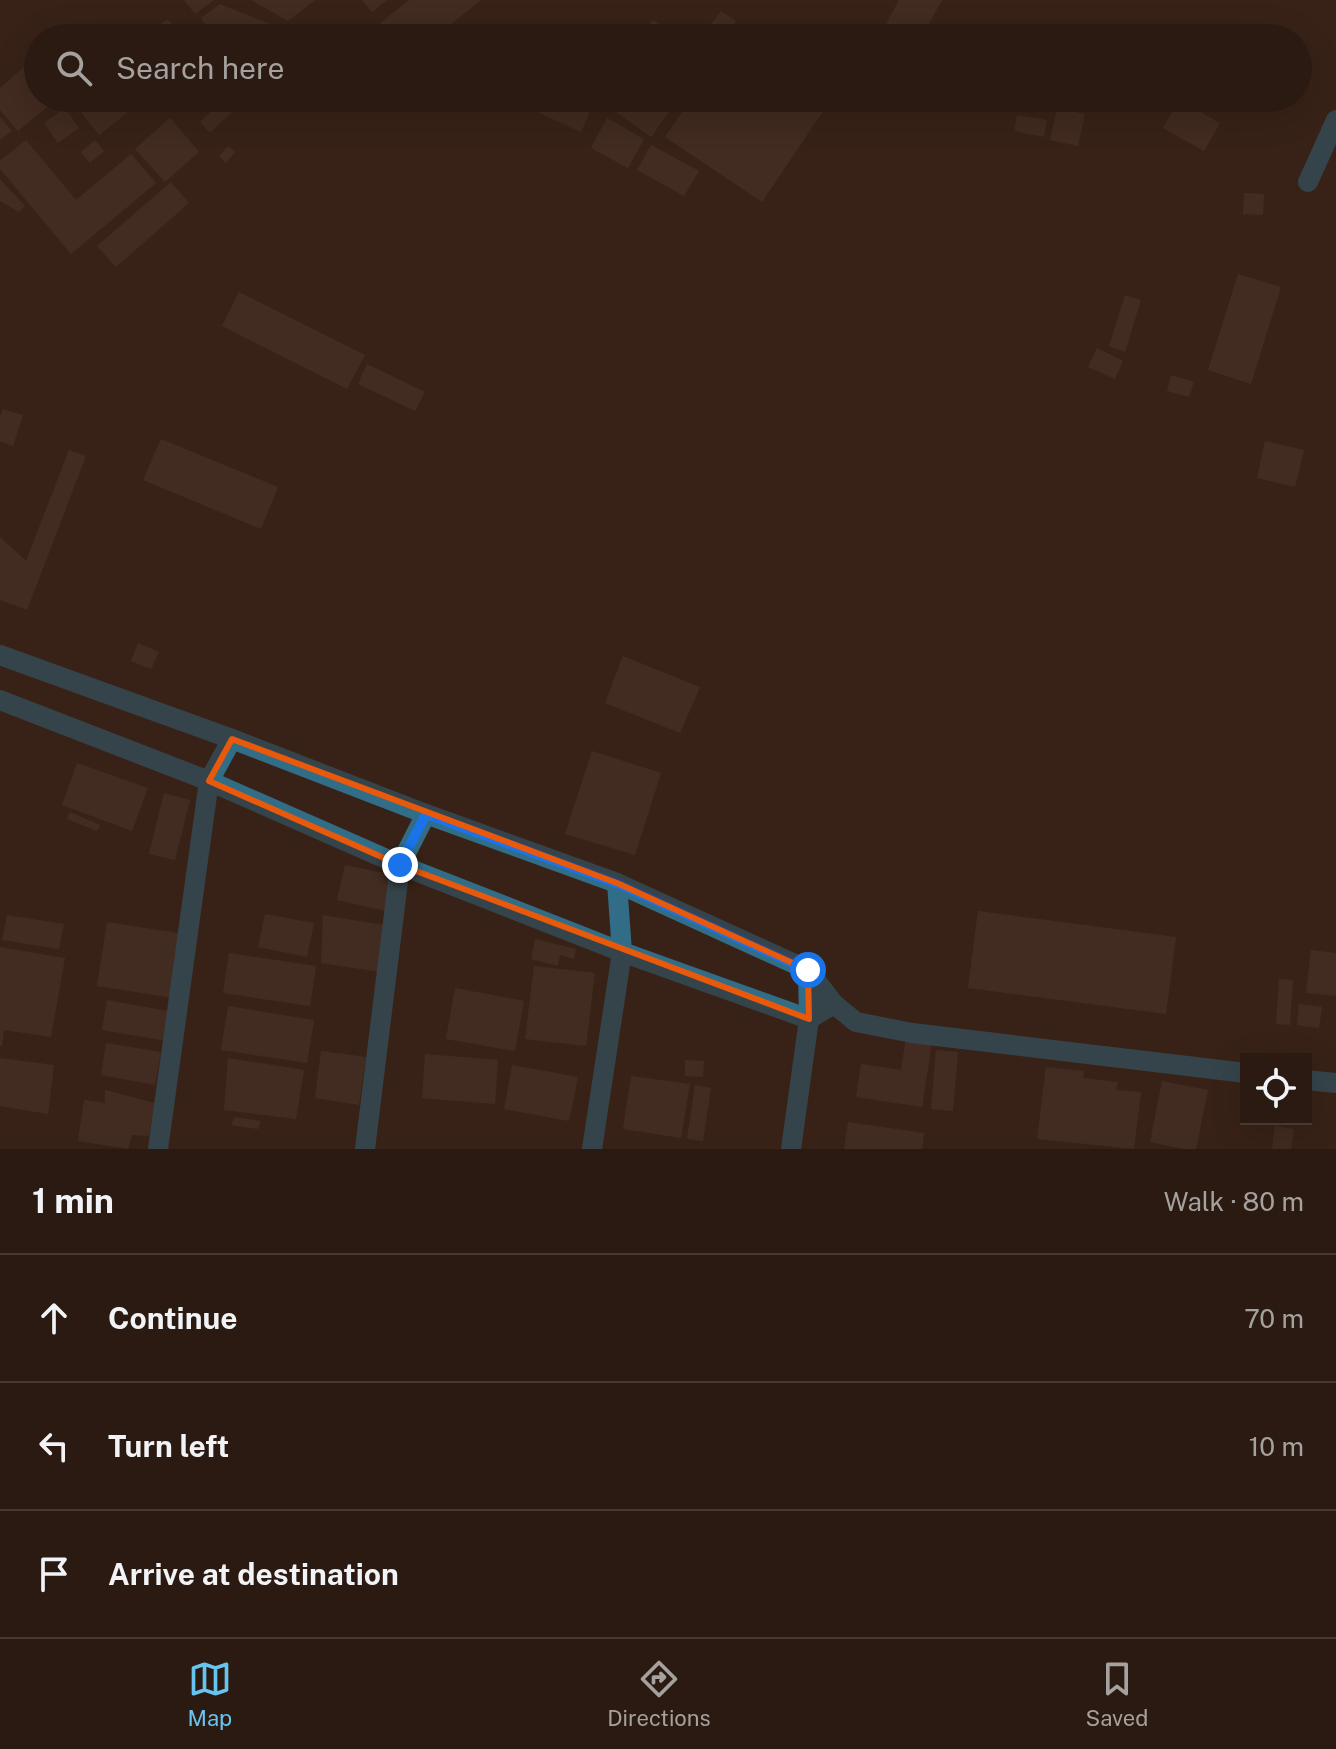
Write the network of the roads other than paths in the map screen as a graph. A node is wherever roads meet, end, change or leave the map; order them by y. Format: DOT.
graph roads {
  1 [pos="1336,120"];
  2 [pos="1308,182"];
  3 [pos="0,655"];
  4 [pos="0,700"];
  5 [pos="232,739"];
  6 [pos="209,781"];
  7 [pos="426,814"];
  8 [pos="400,865"];
  9 [pos="617,883"];
  10 [pos="622,952"];
  11 [pos="808,970"];
  12 [pos="834,1004"];
  13 [pos="809,1019"];
  14 [pos="1240,1072"];
  15 [pos="1312,1081"];
  16 [pos="1336,1083"];
  17 [pos="158,1149"];
  18 [pos="365,1149"];
  19 [pos="592,1149"];
  20 [pos="791,1149"];
  1 -- 2 [label="street"];
  3 -- 5 [label="street"];
  4 -- 6 [label="street"];
  5 -- 6 [label="street"];
  5 -- 7 [label="street"];
  6 -- 8 [label="street"];
  6 -- 17 [label="street"];
  7 -- 8 [label="street"];
  7 -- 9 [label="street"];
  8 -- 10 [label="street"];
  8 -- 18 [label="street"];
  9 -- 10 [label="street"];
  9 -- 11 [label="street"];
  10 -- 13 [label="street"];
  10 -- 19 [label="street"];
  11 -- 12 [label="street"];
  11 -- 13 [label="street"];
  12 -- 13 [label="street"];
  12 -- 14 [label="street"];
  13 -- 20 [label="street"];
  15 -- 16 [label="street"];
}
